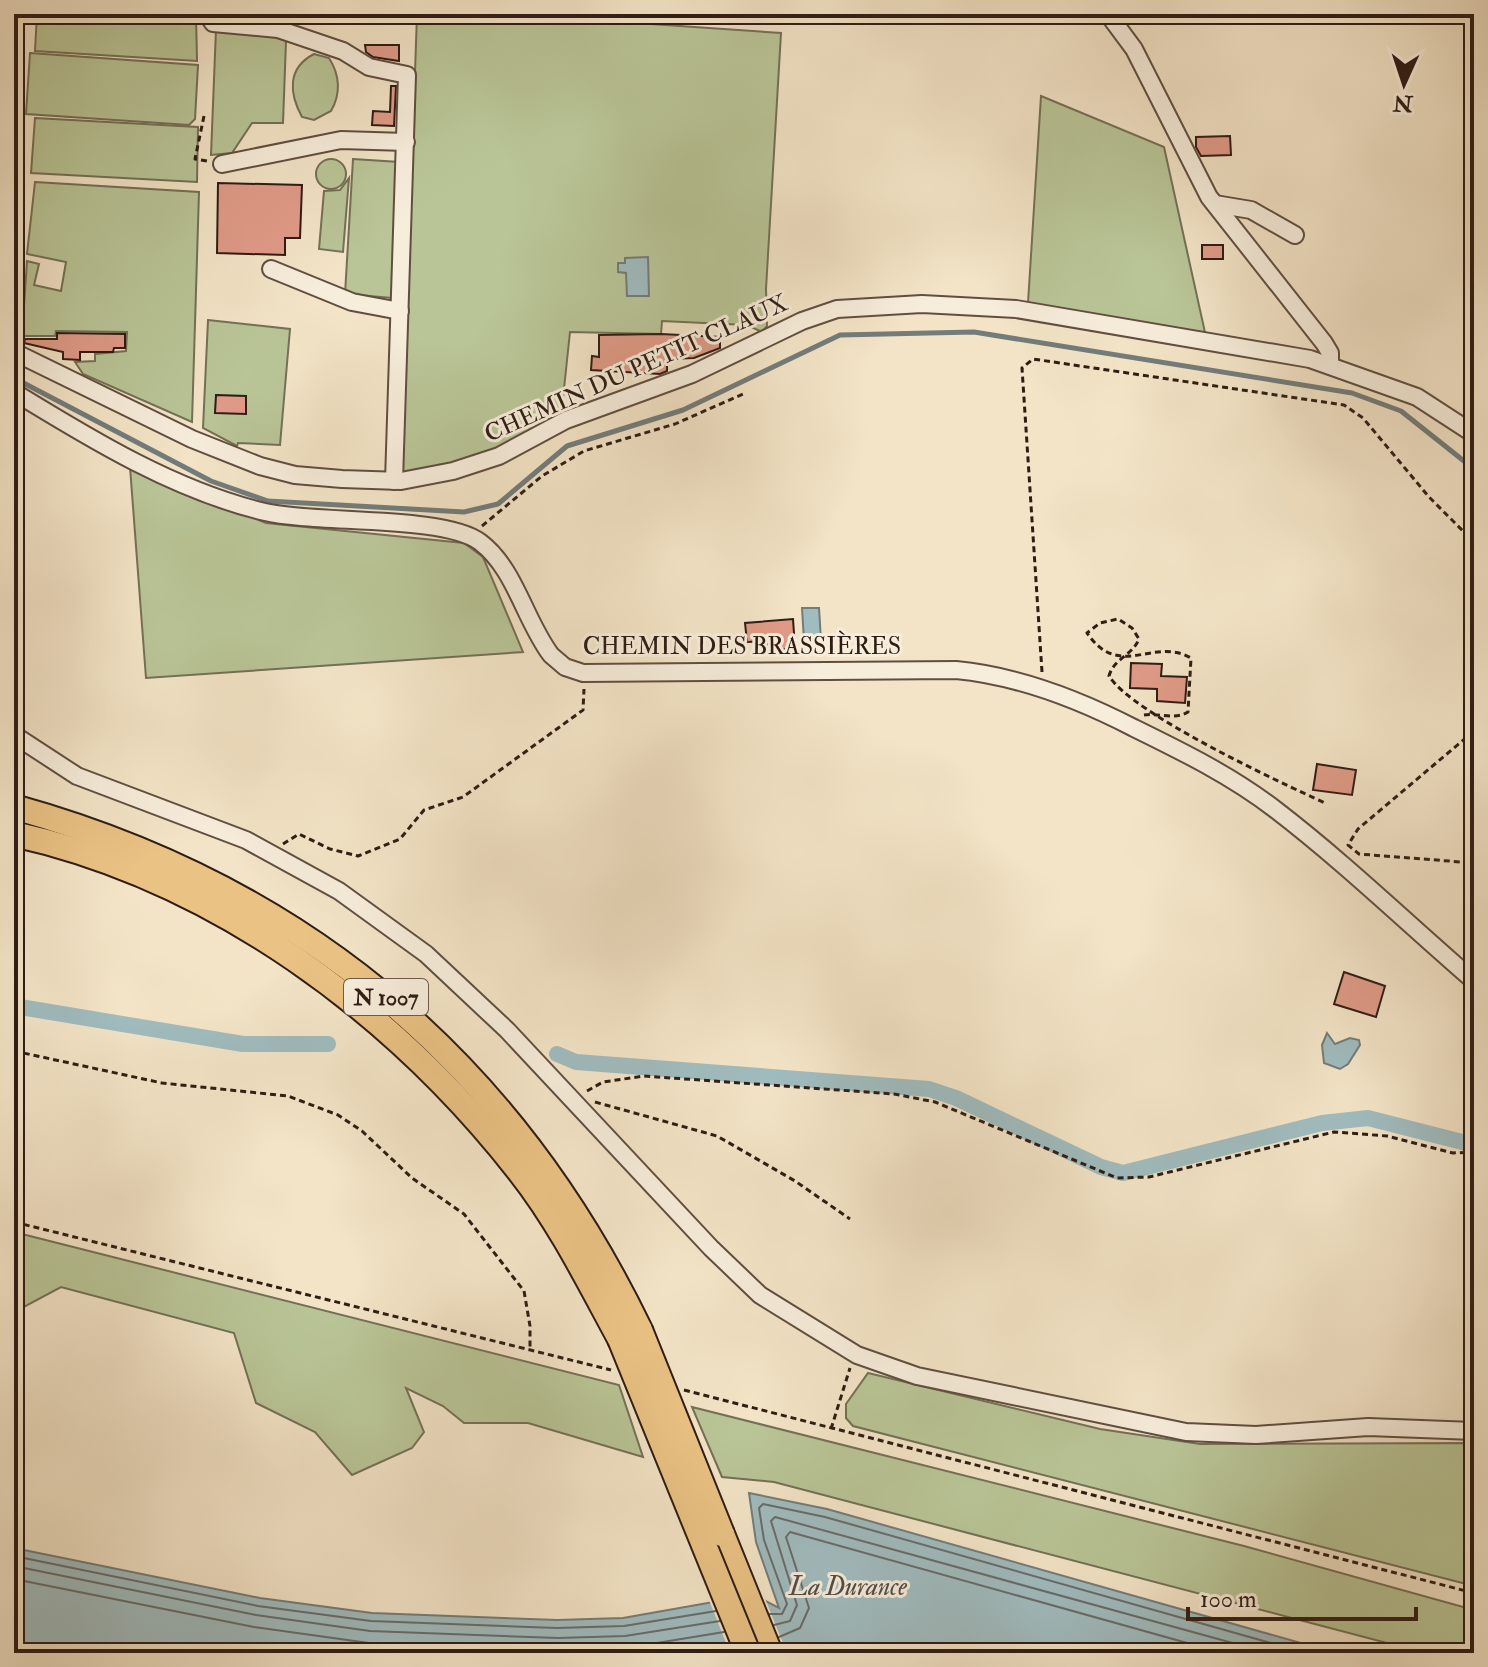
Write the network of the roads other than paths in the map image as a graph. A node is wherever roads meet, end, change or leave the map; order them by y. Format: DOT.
graph roads {
  1 [pos="207,14"];
  2 [pos="1108,14"];
  3 [pos="406,142"];
  4 [pos="222,164"];
  5 [pos="1215,204"];
  6 [pos="1295,235"];
  7 [pos="271,269"];
  8 [pos="400,311"];
  9 [pos="14,352"];
  10 [pos="1330,364"];
  11 [pos="14,392"];
  12 [pos="1474,434"];
  13 [pos="394,481"];
  14 [pos="14,735"];
  15 [pos="14,807"];
  16 [pos="14,834"];
  17 [pos="1474,981"];
  18 [pos="630,1334"];
  19 [pos="1474,1431"];
  20 [pos="748,1653"];
  21 [pos="770,1653"];
  1 -- 3 [label="street"];
  2 -- 5 [label="street"];
  3 -- 4 [label="street"];
  3 -- 8 [label="street"];
  5 -- 6 [label="street"];
  5 -- 10 [label="street"];
  7 -- 8 [label="street"];
  8 -- 13 [label="street"];
  9 -- 13 [label="street, CHEMIN DU PETIT CLAUX"];
  10 -- 12 [label="street, CHEMIN DU PETIT CLAUX"];
  10 -- 13 [label="street, CHEMIN DU PETIT CLAUX"];
  11 -- 17 [label="street, CHEMIN DES BRASSIÈRES"];
  14 -- 19 [label="street"];
  15 -- 18 [label="highway, N 1007"];
  16 -- 18 [label="highway, N 1007"];
  18 -- 20 [label="highway, N 1007, bridge"];
  18 -- 21 [label="highway, N 1007, bridge"];
}
